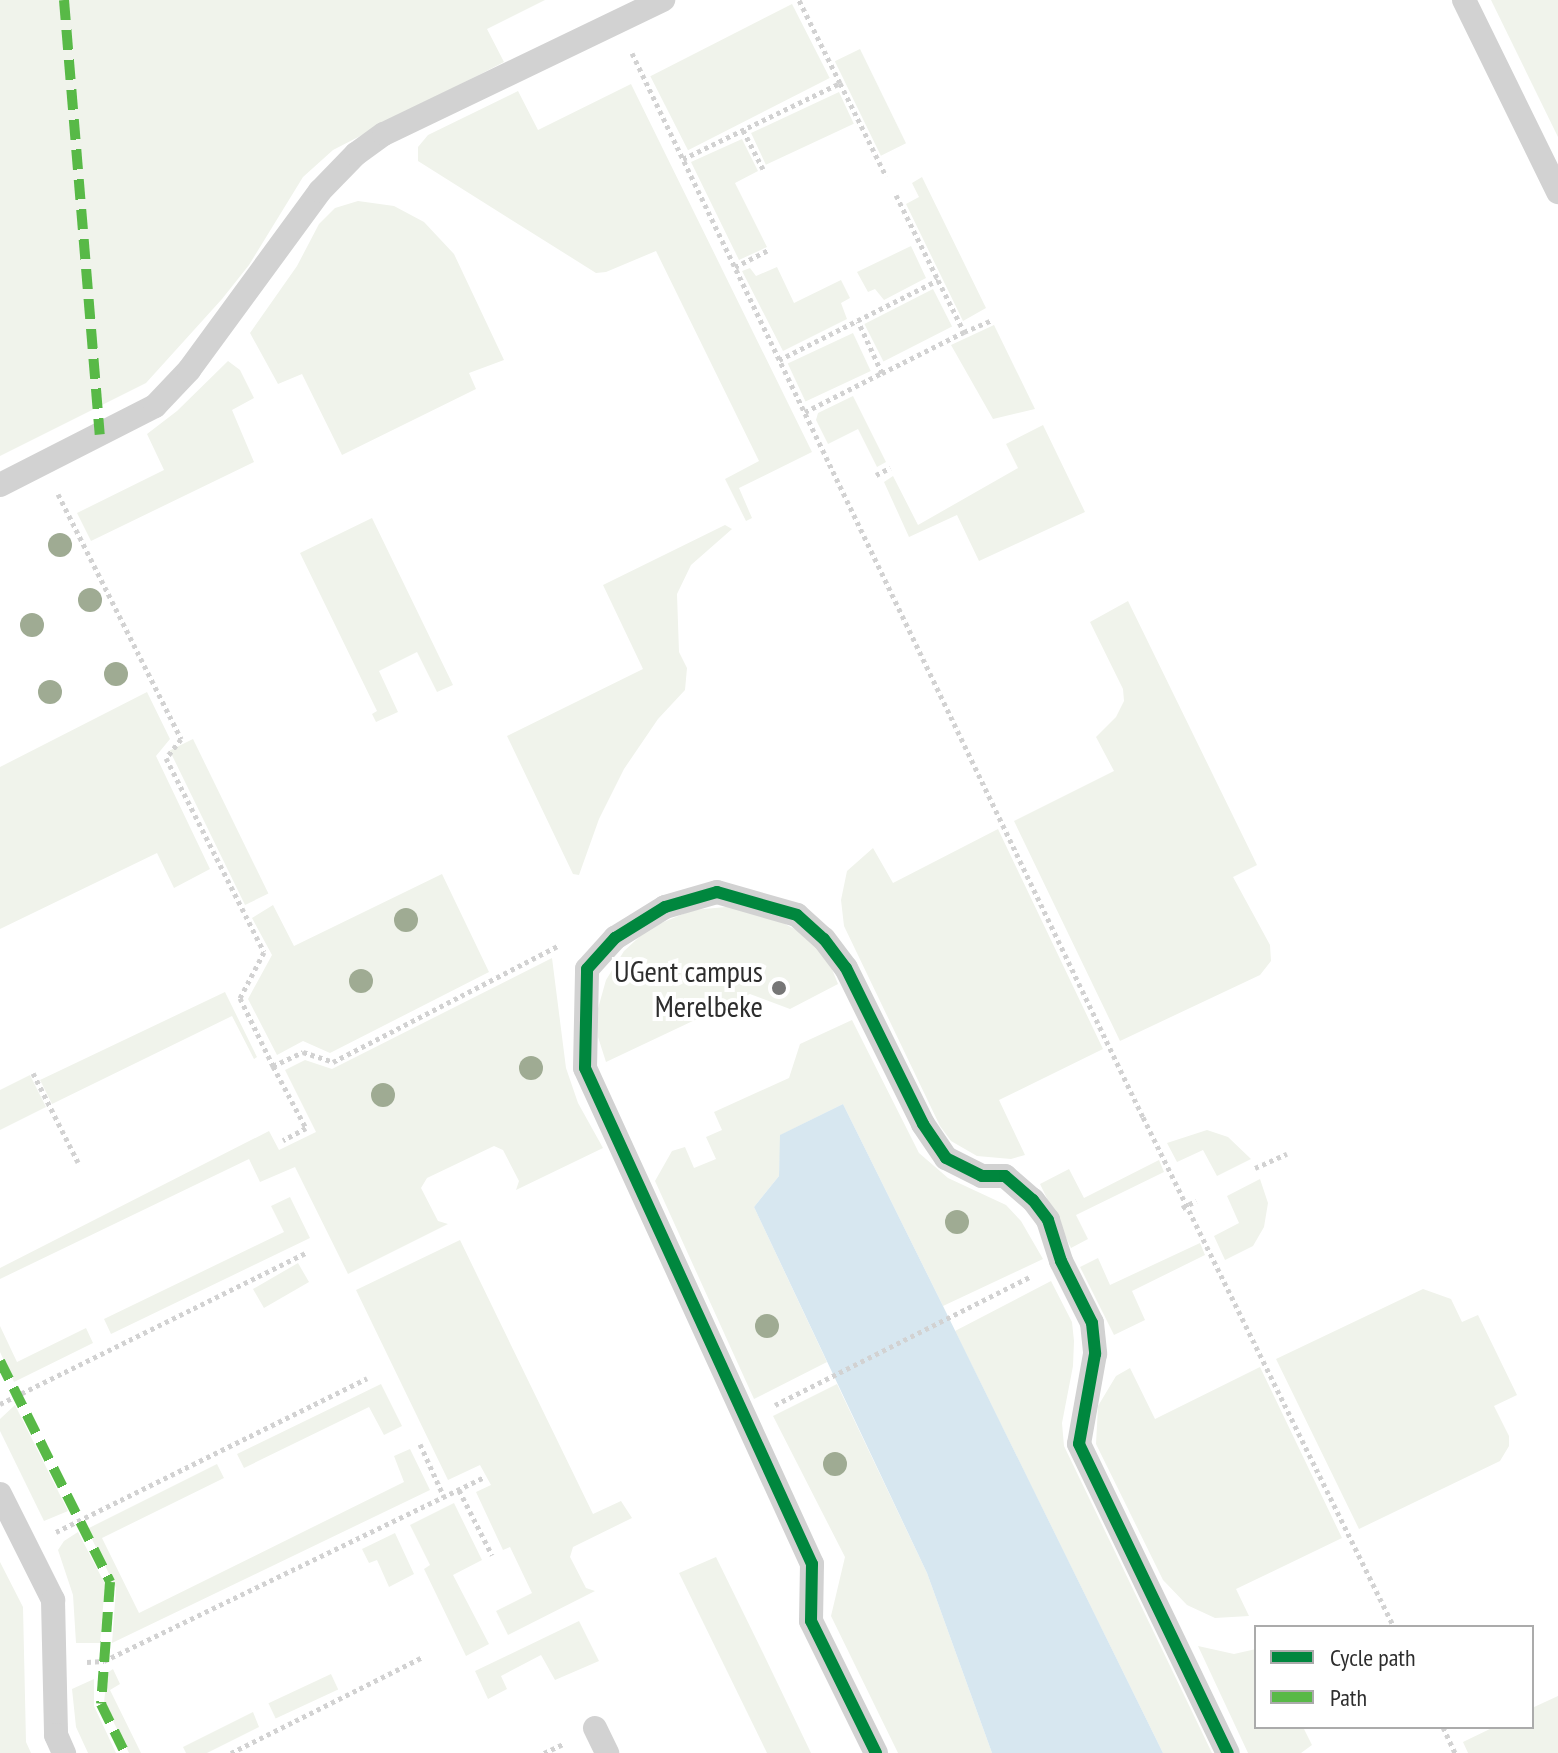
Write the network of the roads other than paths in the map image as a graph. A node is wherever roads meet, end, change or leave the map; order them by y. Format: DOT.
graph roads {
  1 [pos="663,0"];
  2 [pos="1464,0"];
  3 [pos="1558,192"];
  4 [pos="0,485"];
  5 [pos="0,1494"];
  6 [pos="595,1728"];
  7 [pos="64,1753"];
  8 [pos="607,1753"];
  9 [pos="876,1753"];
  10 [pos="1228,1753"];
  1 -- 4 [label="lane"];
  2 -- 3 [label="lane"];
  5 -- 7 [label="lane"];
  6 -- 8 [label="lane"];
  9 -- 10 [label="lane"];
}
